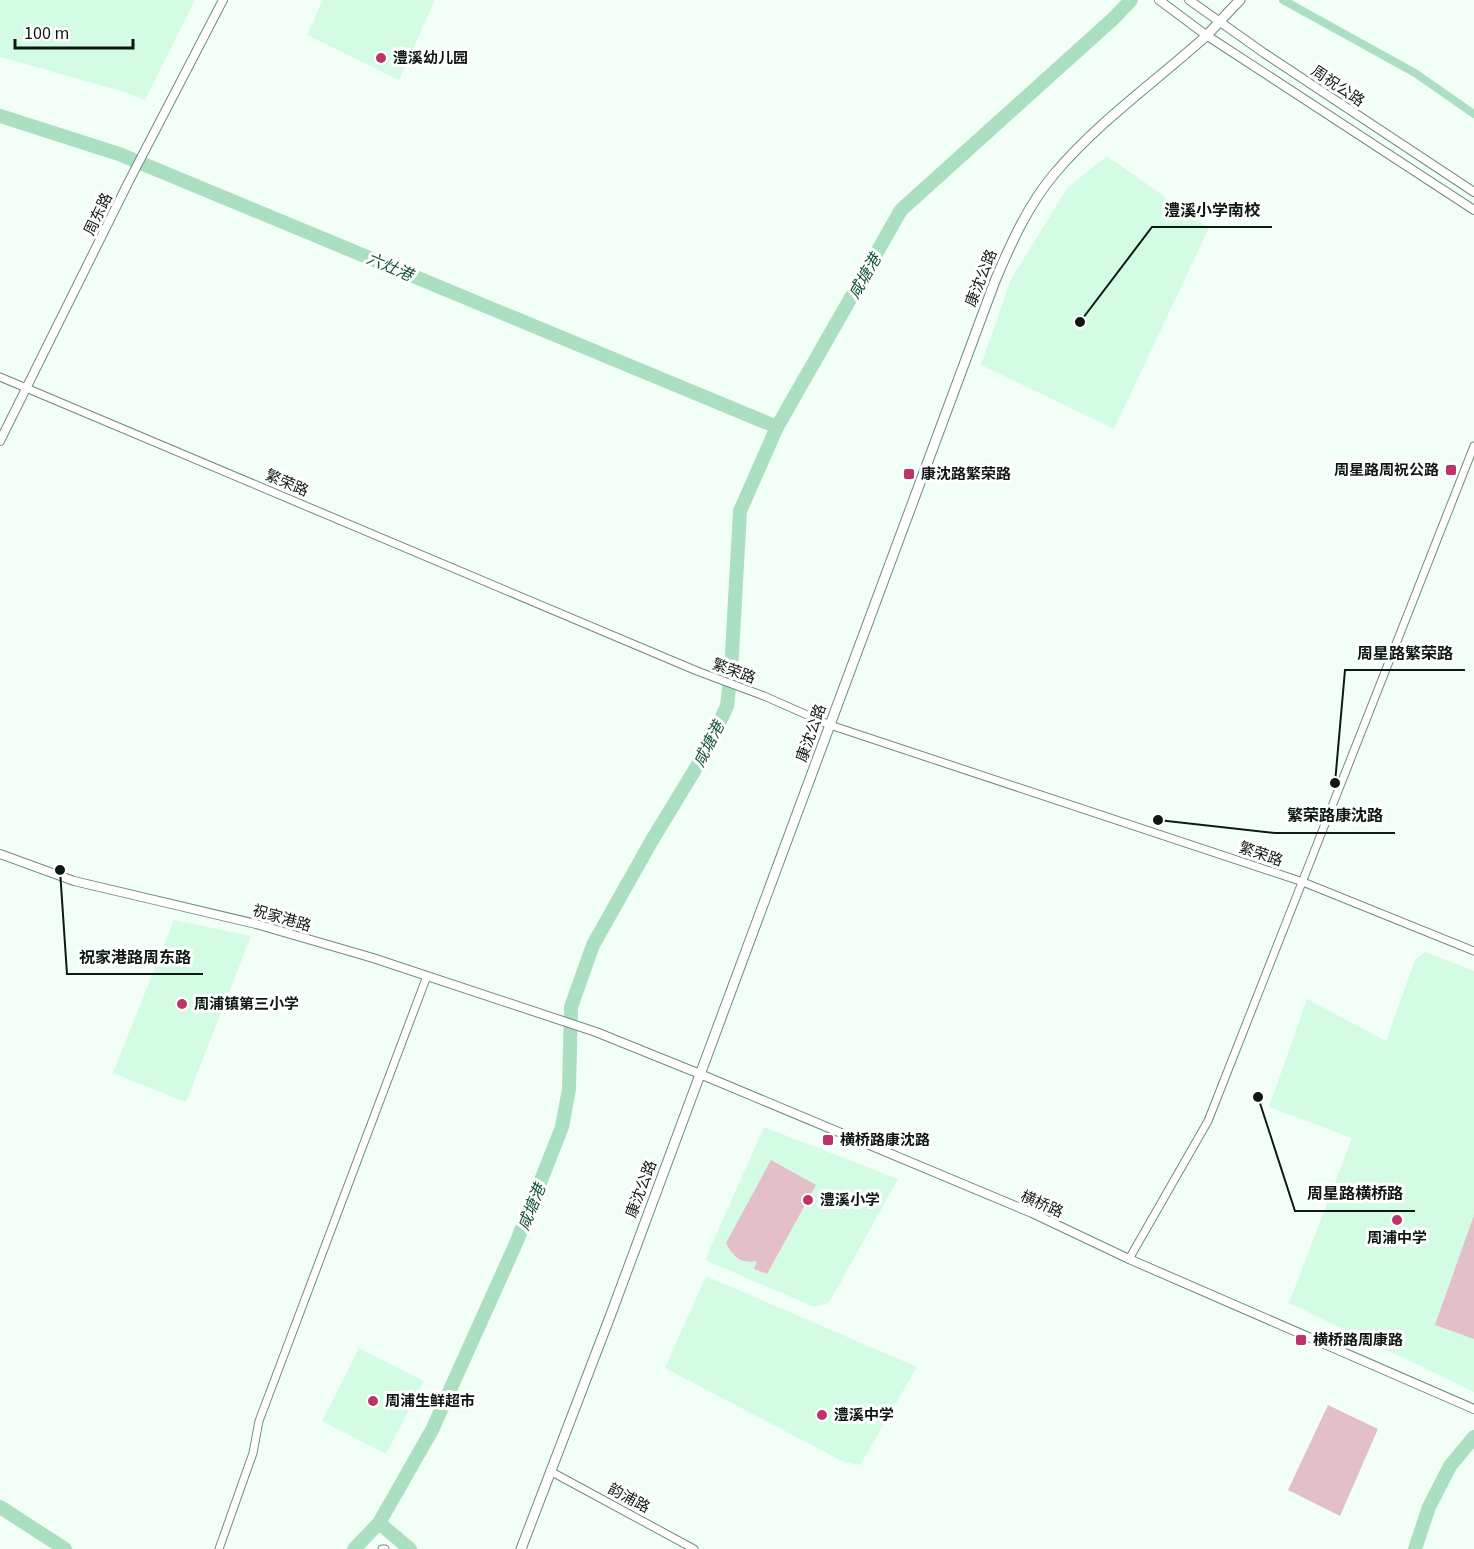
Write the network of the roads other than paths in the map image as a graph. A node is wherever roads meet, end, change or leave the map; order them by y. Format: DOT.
graph roads {
  1 [pos="223,0"];
  2 [pos="1159,0"];
  3 [pos="1189,0"];
  4 [pos="1240,0"];
  5 [pos="1219,22"];
  6 [pos="1206,35"];
  7 [pos="1474,192"];
  8 [pos="1474,210"];
  9 [pos="0,377"];
  10 [pos="26,388"];
  11 [pos="0,441"];
  12 [pos="1474,446"];
  13 [pos="830,725"];
  14 [pos="0,854"];
  15 [pos="1303,882"];
  16 [pos="1474,951"];
  17 [pos="427,976"];
  18 [pos="596,1032"];
  19 [pos="700,1074"];
  20 [pos="1129,1259"];
  21 [pos="1474,1409"];
  22 [pos="550,1471"];
  23 [pos="219,1549"];
  24 [pos="521,1549"];
  25 [pos="694,1549"];
  1 -- 10 [label="street, 周东路"];
  2 -- 6 [label="street, 周祝公路"];
  3 -- 5 [label="street, 周祝公路"];
  4 -- 5 [label="main road, 康沈公路"];
  5 -- 6 [label="main road, 康沈公路"];
  5 -- 7 [label="street, 周祝公路"];
  6 -- 8 [label="street, 周祝公路"];
  6 -- 13 [label="main road, 康沈公路"];
  9 -- 10 [label="street, 繁荣路"];
  10 -- 11 [label="street, 周东路"];
  10 -- 13 [label="street, 繁荣路"];
  12 -- 15 [label="street"];
  13 -- 15 [label="street, 繁荣路"];
  13 -- 19 [label="main road, 康沈公路"];
  14 -- 17 [label="street, 祝家港路"];
  15 -- 16 [label="street, 繁荣路"];
  15 -- 20 [label="street"];
  17 -- 18 [label="street, 祝家港路"];
  17 -- 23 [label="street"];
  18 -- 19 [label="street, 横桥路"];
  19 -- 20 [label="street, 横桥路"];
  19 -- 22 [label="main road, 康沈公路"];
  20 -- 21 [label="street, 横桥路"];
  22 -- 24 [label="main road, 康沈公路"];
  22 -- 25 [label="street, 韵浦路"];
}
